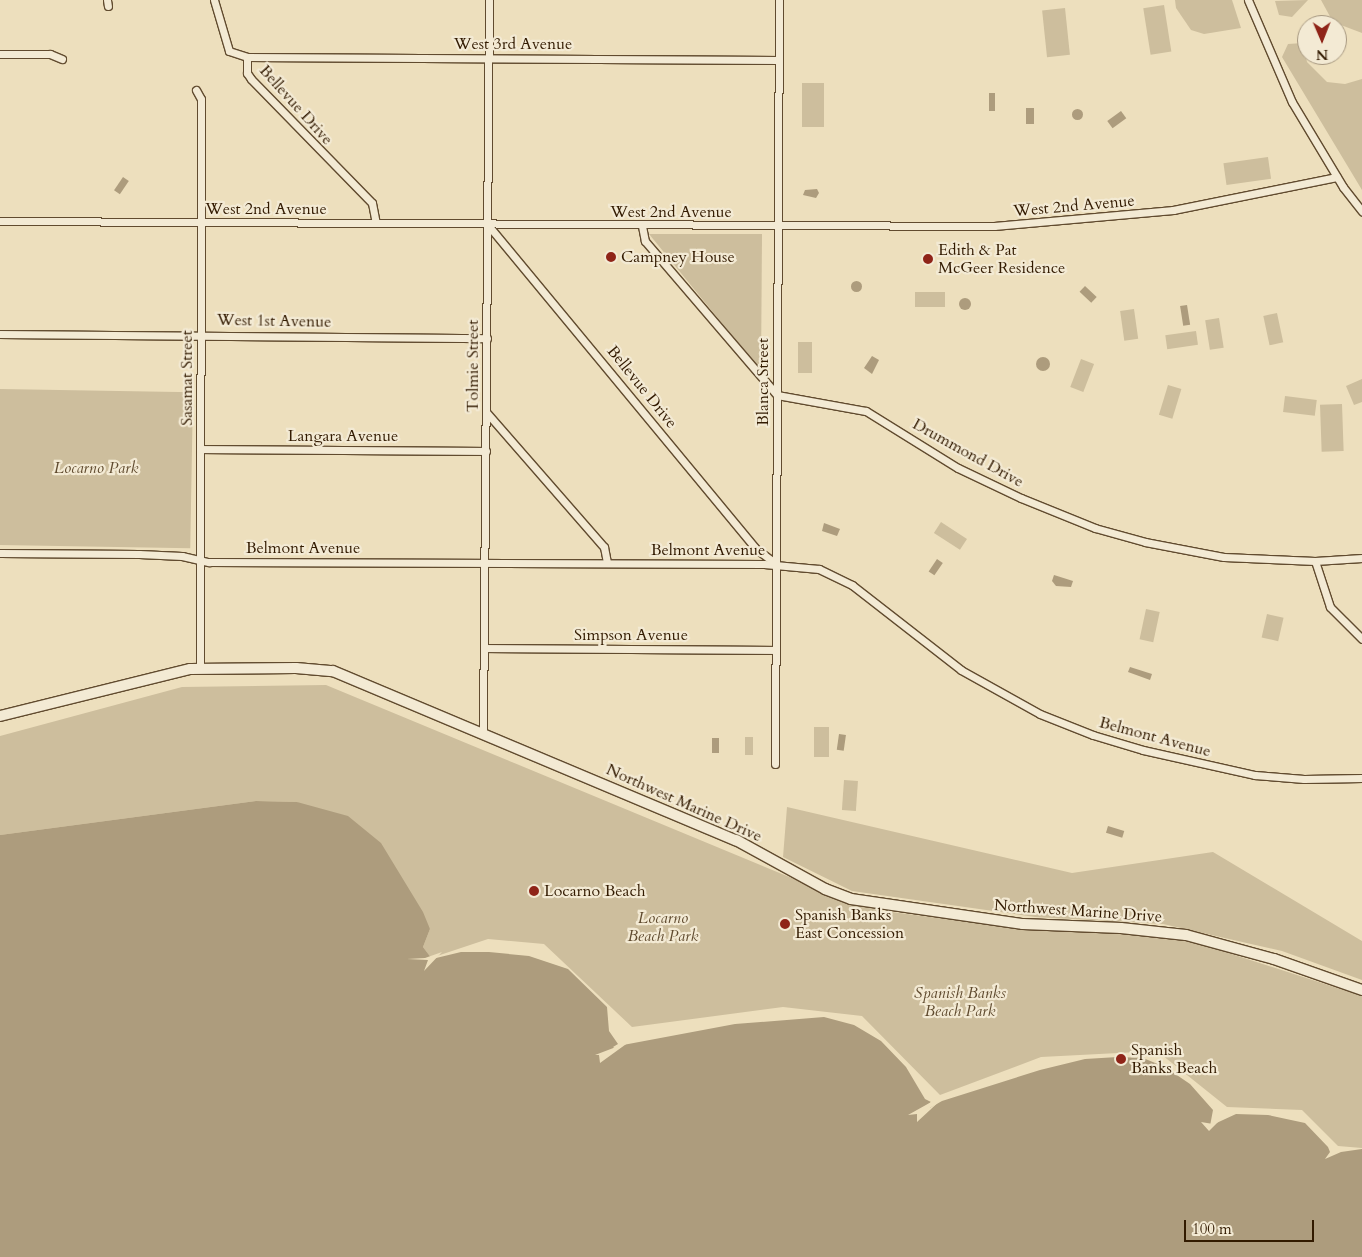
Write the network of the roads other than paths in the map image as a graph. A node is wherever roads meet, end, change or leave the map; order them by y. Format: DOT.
graph roads {
  1 [pos="214,0"];
  2 [pos="489,0"];
  3 [pos="779,0"];
  4 [pos="1248,0"];
  5 [pos="0,54"];
  6 [pos="247,57"];
  7 [pos="489,58"];
  8 [pos="62,59"];
  9 [pos="779,60"];
  10 [pos="196,90"];
  11 [pos="1337,176"];
  12 [pos="1362,211"];
  13 [pos="0,222"];
  14 [pos="200,222"];
  15 [pos="376,223"];
  16 [pos="488,225"];
  17 [pos="642,226"];
  18 [pos="778,226"];
  19 [pos="0,334"];
  20 [pos="200,334"];
  21 [pos="487,338"];
  22 [pos="777,395"];
  23 [pos="487,413"];
  24 [pos="200,449"];
  25 [pos="486,451"];
  26 [pos="0,553"];
  27 [pos="1362,558"];
  28 [pos="200,560"];
  29 [pos="1315,561"];
  30 [pos="485,563"];
  31 [pos="607,563"];
  32 [pos="776,564"];
  33 [pos="1362,639"];
  34 [pos="485,648"];
  35 [pos="776,650"];
  36 [pos="200,668"];
  37 [pos="0,716"];
  38 [pos="483,732"];
  39 [pos="775,764"];
  40 [pos="1362,778"];
  41 [pos="1362,990"];
  1 -- 6 [label="street, Bellevue Drive"];
  2 -- 7 [label="street, Tolmie Street"];
  3 -- 9 [label="street, Blanca Street"];
  4 -- 11 [label="street"];
  5 -- 8 [label="street"];
  6 -- 7 [label="street, West 3rd Avenue"];
  6 -- 15 [label="street, Bellevue Drive"];
  7 -- 9 [label="street, West 3rd Avenue"];
  7 -- 16 [label="street, Tolmie Street"];
  9 -- 18 [label="street, Blanca Street"];
  10 -- 14 [label="street, Sasamat Street"];
  11 -- 12 [label="street"];
  11 -- 18 [label="street, West 2nd Avenue"];
  13 -- 14 [label="street, West 2nd Avenue"];
  14 -- 15 [label="street, West 2nd Avenue"];
  14 -- 20 [label="street, Sasamat Street"];
  15 -- 16 [label="street, West 2nd Avenue"];
  16 -- 17 [label="street, West 2nd Avenue"];
  16 -- 21 [label="street, Tolmie Street"];
  16 -- 32 [label="street, Bellevue Drive"];
  17 -- 18 [label="street, West 2nd Avenue"];
  17 -- 22 [label="street"];
  18 -- 22 [label="street, Blanca Street"];
  19 -- 20 [label="street, West 1st Avenue"];
  20 -- 21 [label="street, West 1st Avenue"];
  20 -- 24 [label="street, Sasamat Street"];
  21 -- 23 [label="street, Tolmie Street"];
  22 -- 29 [label="street, Drummond Drive"];
  22 -- 32 [label="street, Blanca Street"];
  23 -- 25 [label="street, Tolmie Street"];
  23 -- 31 [label="street"];
  24 -- 25 [label="street, Langara Avenue"];
  24 -- 28 [label="street, Sasamat Street"];
  25 -- 30 [label="street, Tolmie Street"];
  26 -- 28 [label="street, Belmont Avenue"];
  27 -- 29 [label="street, Drummond Drive"];
  28 -- 30 [label="street, Belmont Avenue"];
  28 -- 36 [label="street, Sasamat Street"];
  29 -- 33 [label="street"];
  30 -- 31 [label="street, Belmont Avenue"];
  30 -- 34 [label="street, Tolmie Street"];
  31 -- 32 [label="street, Belmont Avenue"];
  32 -- 35 [label="street, Blanca Street"];
  32 -- 40 [label="street, Belmont Avenue"];
  34 -- 35 [label="street, Simpson Avenue"];
  34 -- 38 [label="street, Tolmie Street"];
  35 -- 39 [label="street, Blanca Street"];
  36 -- 37 [label="street, Northwest Marine Drive"];
  36 -- 38 [label="street, Northwest Marine Drive"];
  38 -- 41 [label="street, Northwest Marine Drive"];
}
